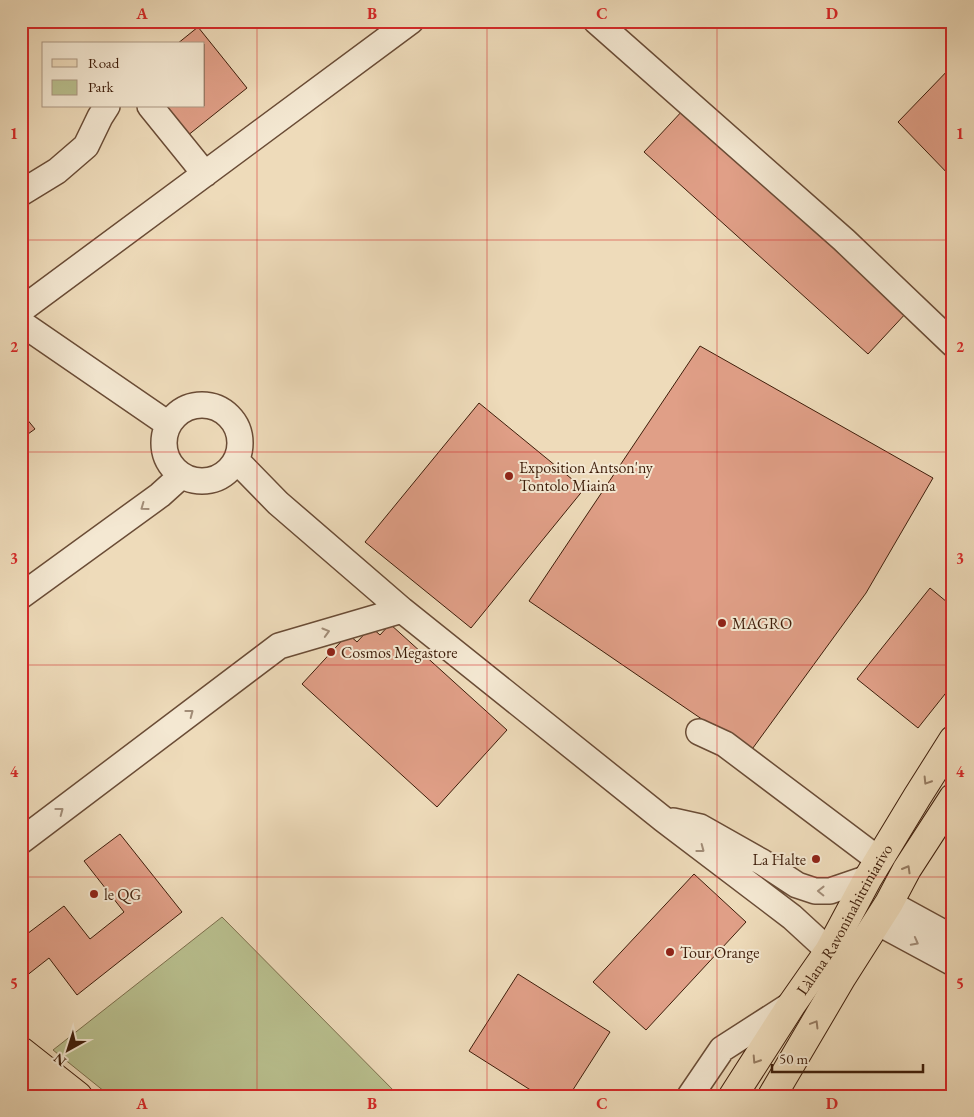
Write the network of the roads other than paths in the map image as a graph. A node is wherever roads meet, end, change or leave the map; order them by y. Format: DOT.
graph roads {
  1 [pos="411,21"];
  2 [pos="596,21"];
  3 [pos="106,108"];
  4 [pos="152,108"];
  5 [pos="205,174"];
  6 [pos="21,193"];
  7 [pos="21,310"];
  8 [pos="21,323"];
  9 [pos="953,344"];
  10 [pos="168,424"];
  11 [pos="236,460"];
  12 [pos="181,476"];
  13 [pos="21,596"];
  14 [pos="402,610"];
  15 [pos="699,732"];
  16 [pos="953,740"];
  17 [pos="953,798"];
  18 [pos="663,820"];
  19 [pos="21,840"];
  20 [pos="873,869"];
  21 [pos="883,912"];
  22 [pos="953,938"];
  23 [pos="830,951"];
  24 [pos="953,963"];
  25 [pos="792,1004"];
  26 [pos="21,1051"];
  27 [pos="21,1085"];
  28 [pos="34,1096"];
  29 [pos="78,1096"];
  30 [pos="690,1096"];
  31 [pos="733,1096"];
  32 [pos="772,1096"];
  1 -- 5 [label="street"];
  2 -- 9 [label="street"];
  3 -- 6 [label="street"];
  4 -- 5 [label="street"];
  5 -- 7 [label="street"];
  8 -- 10 [label="street"];
  10 -- 11 [label="street"];
  10 -- 12 [label="street"];
  11 -- 12 [label="street"];
  11 -- 14 [label="street"];
  12 -- 13 [label="street, one-way"];
  14 -- 18 [label="street"];
  19 -- 14 [label="street, one-way"];
  15 -- 20 [label="street"];
  16 -- 20 [label="main road, Làlana Ravoninahitriniarivo, one-way"];
  21 -- 17 [label="main road, Làlana Ravoninahitriniarivo, one-way"];
  20 -- 18 [label="street, one-way"];
  18 -- 23 [label="street, one-way"];
  20 -- 23 [label="main road, Làlana Ravoninahitriniarivo"];
  21 -- 22 [label="street"];
  21 -- 24 [label="street, one-way"];
  32 -- 21 [label="main road, Làlana Ravoninahitriniarivo, one-way"];
  23 -- 25 [label="main road, Làlana Ravoninahitriniarivo"];
  25 -- 30 [label="street"];
  25 -- 31 [label="main road, Làlana Ravoninahitriniarivo, one-way"];
  26 -- 29 [label="main road"];
  27 -- 28 [label="main road"];
}
